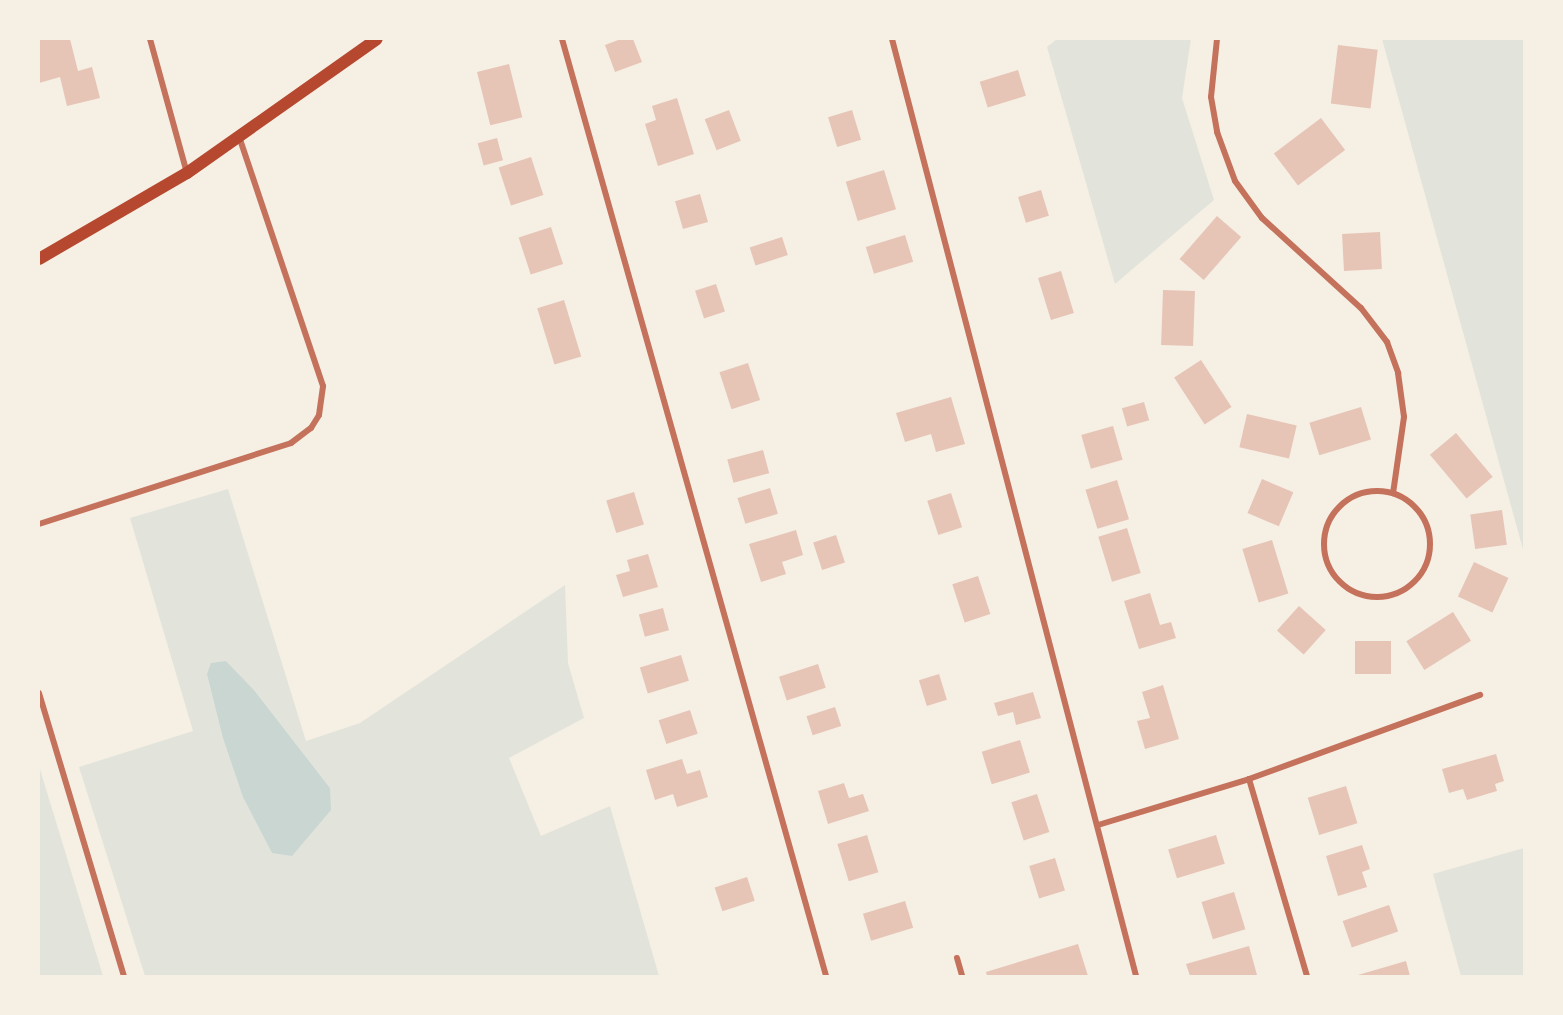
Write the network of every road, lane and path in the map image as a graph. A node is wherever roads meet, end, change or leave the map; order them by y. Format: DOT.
graph roads {
  1 [pos="150,39"];
  2 [pos="376,39"];
  3 [pos="562,39"];
  4 [pos="892,39"];
  5 [pos="1216,39"];
  6 [pos="239,136"];
  7 [pos="187,173"];
  8 [pos="39,259"];
  9 [pos="1393,493"];
  10 [pos="39,524"];
  11 [pos="39,693"];
  12 [pos="1480,694"];
  13 [pos="1249,779"];
  14 [pos="1098,825"];
  15 [pos="957,958"];
  16 [pos="124,976"];
  17 [pos="826,976"];
  18 [pos="962,976"];
  19 [pos="1136,976"];
  20 [pos="1307,976"];
  1 -- 7 [label="street"];
  2 -- 6 [label="main road"];
  3 -- 17 [label="street"];
  4 -- 14 [label="street"];
  5 -- 9 [label="street"];
  6 -- 7 [label="main road"];
  6 -- 10 [label="street"];
  7 -- 8 [label="main road"];
  9 -- 9 [label="street"];
  11 -- 16 [label="street"];
  12 -- 13 [label="street"];
  13 -- 14 [label="street"];
  13 -- 20 [label="street"];
  14 -- 19 [label="street"];
  15 -- 18 [label="street"];
}
